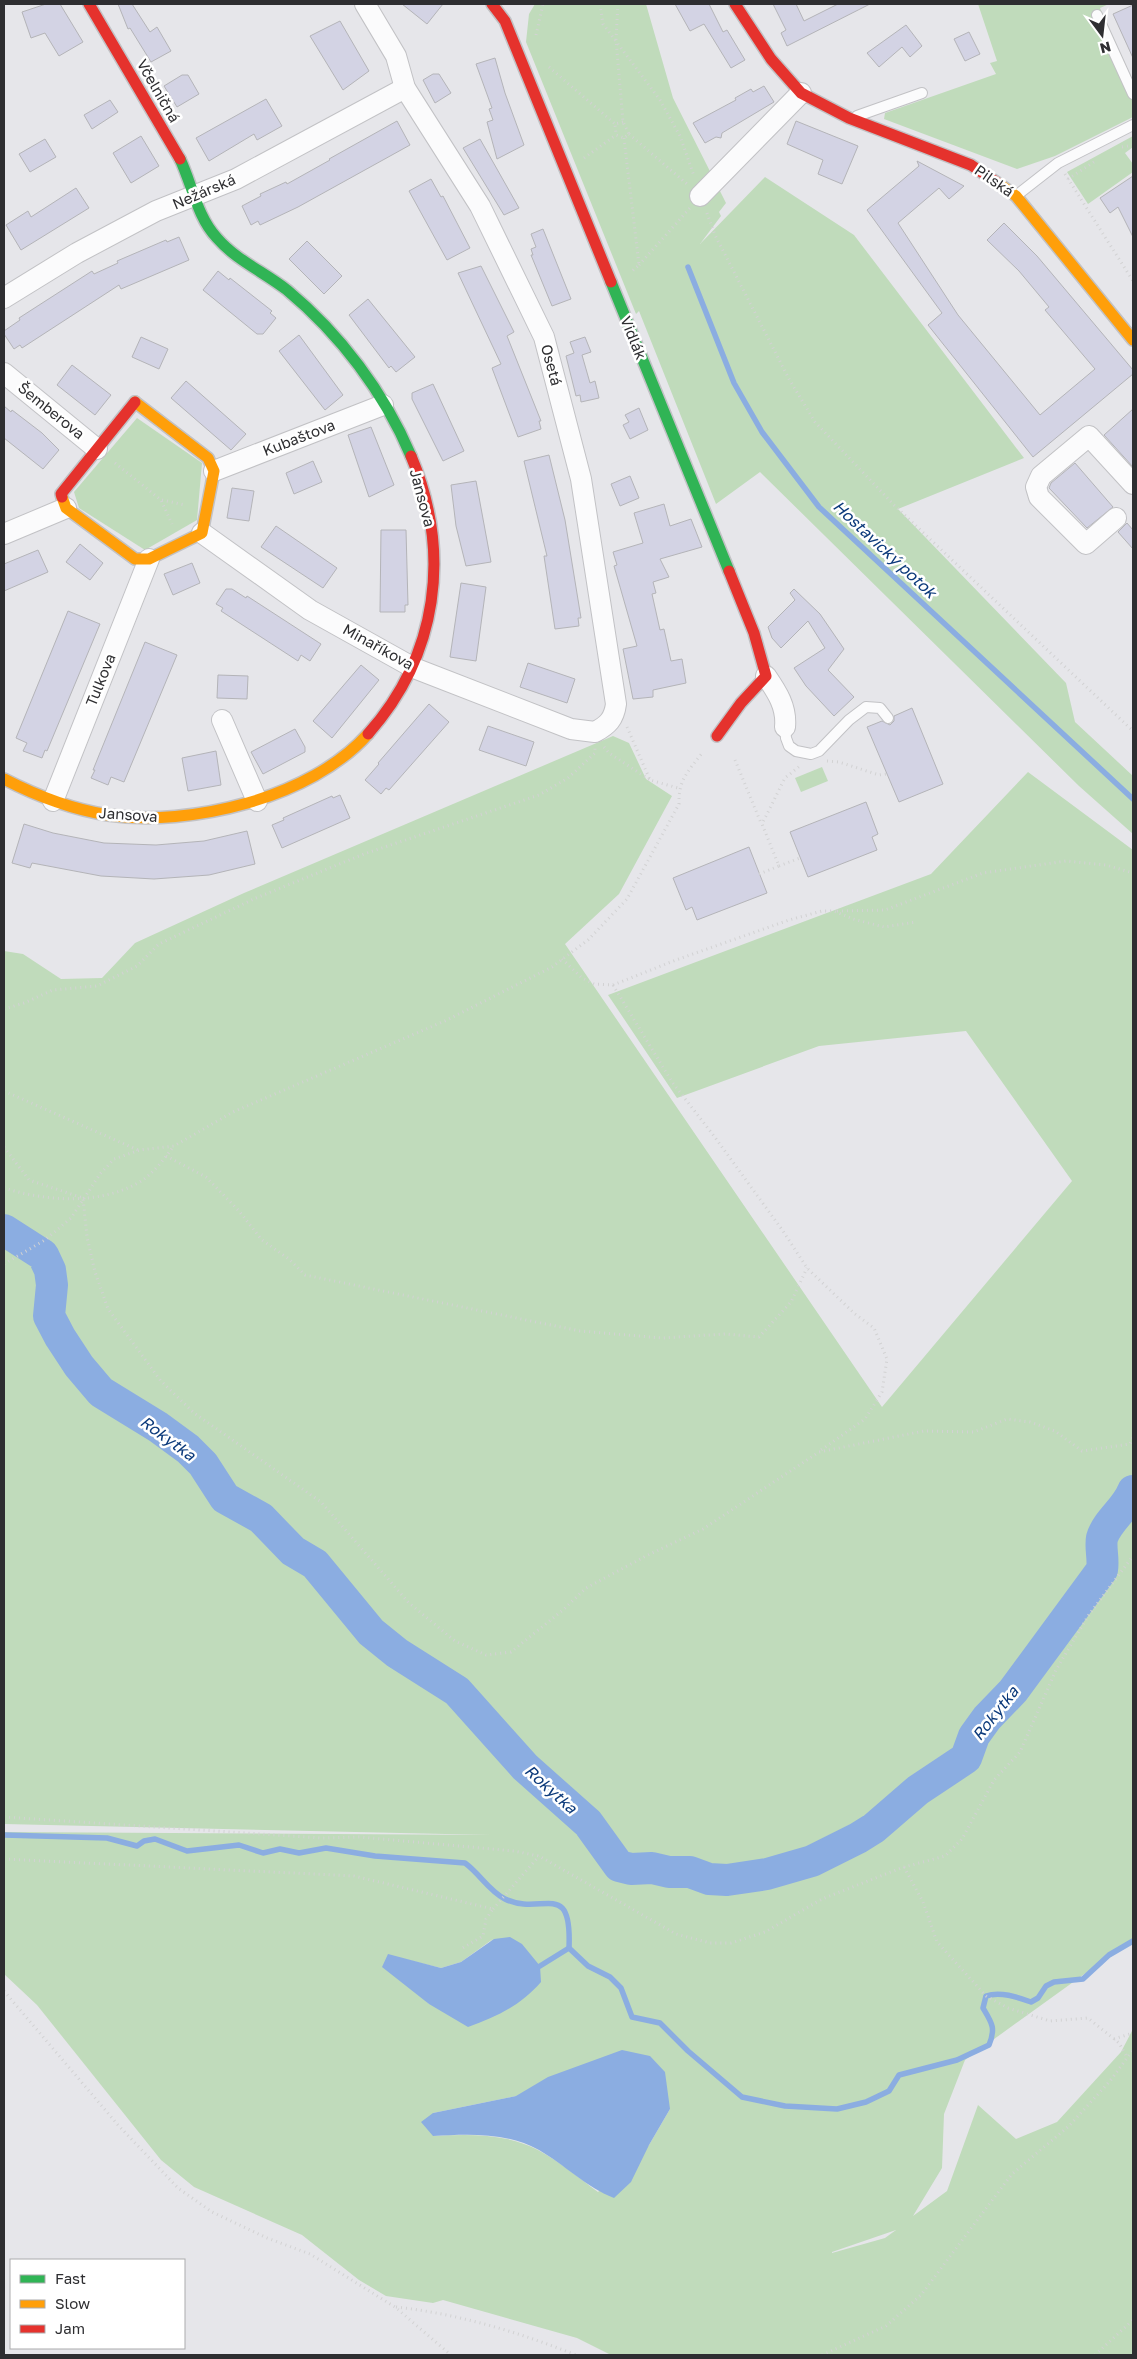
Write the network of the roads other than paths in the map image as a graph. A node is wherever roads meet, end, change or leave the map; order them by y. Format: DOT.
graph roads {
  1 [pos="90,4"];
  2 [pos="365,4"];
  3 [pos="492,4"];
  4 [pos="735,4"];
  5 [pos="508,12"];
  6 [pos="1097,15"];
  7 [pos="405,88"];
  8 [pos="801,93"];
  9 [pos="922,93"];
  10 [pos="1133,94"];
  11 [pos="849,118"];
  12 [pos="1133,125"];
  13 [pos="195,196"];
  14 [pos="700,196"];
  15 [pos="1016,196"];
  16 [pos="4,298"];
  17 [pos="1133,340"];
  18 [pos="4,372"];
  19 [pos="383,406"];
  20 [pos="98,449"];
  21 [pos="214,471"];
  22 [pos="1133,484"];
  23 [pos="66,508"];
  24 [pos="1116,518"];
  25 [pos="202,533"];
  26 [pos="4,534"];
  27 [pos="149,559"];
  28 [pos="414,668"];
  29 [pos="766,676"];
  30 [pos="888,718"];
  31 [pos="222,720"];
  32 [pos="785,727"];
  33 [pos="595,732"];
  34 [pos="717,736"];
  35 [pos="4,779"];
  36 [pos="53,801"];
  37 [pos="257,801"];
  1 -- 13 [label="street, Včelničná"];
  2 -- 7 [label="street, Osetá"];
  3 -- 5 [label="street, Vidlák"];
  4 -- 8 [label="street, Pilská"];
  5 -- 29 [label="street, Vidlák"];
  6 -- 10 [label="lane"];
  7 -- 13 [label="street, Nežárská"];
  7 -- 33 [label="street, Osetá"];
  8 -- 11 [label="street, Pilská"];
  8 -- 14 [label="street"];
  9 -- 11 [label="lane"];
  11 -- 15 [label="street, Pilská"];
  12 -- 15 [label="lane"];
  13 -- 16 [label="street, Nežárská"];
  13 -- 19 [label="street, Jansova"];
  15 -- 17 [label="street, Pilská"];
  18 -- 20 [label="street, Šemberova"];
  19 -- 21 [label="street, Kubaštova"];
  19 -- 28 [label="street, Jansova"];
  20 -- 21 [label="street"];
  20 -- 23 [label="street"];
  21 -- 25 [label="street"];
  22 -- 24 [label="street"];
  23 -- 26 [label="street"];
  23 -- 27 [label="street"];
  25 -- 27 [label="street"];
  25 -- 28 [label="street, Minaříkova"];
  27 -- 36 [label="street, Tulkova"];
  28 -- 33 [label="street, Minaříkova"];
  28 -- 37 [label="street, Jansova"];
  29 -- 32 [label="street, Vidlák"];
  29 -- 34 [label="street"];
  30 -- 32 [label="lane"];
  31 -- 37 [label="street"];
  35 -- 36 [label="street, Jansova"];
  36 -- 37 [label="street, Jansova"];
}
